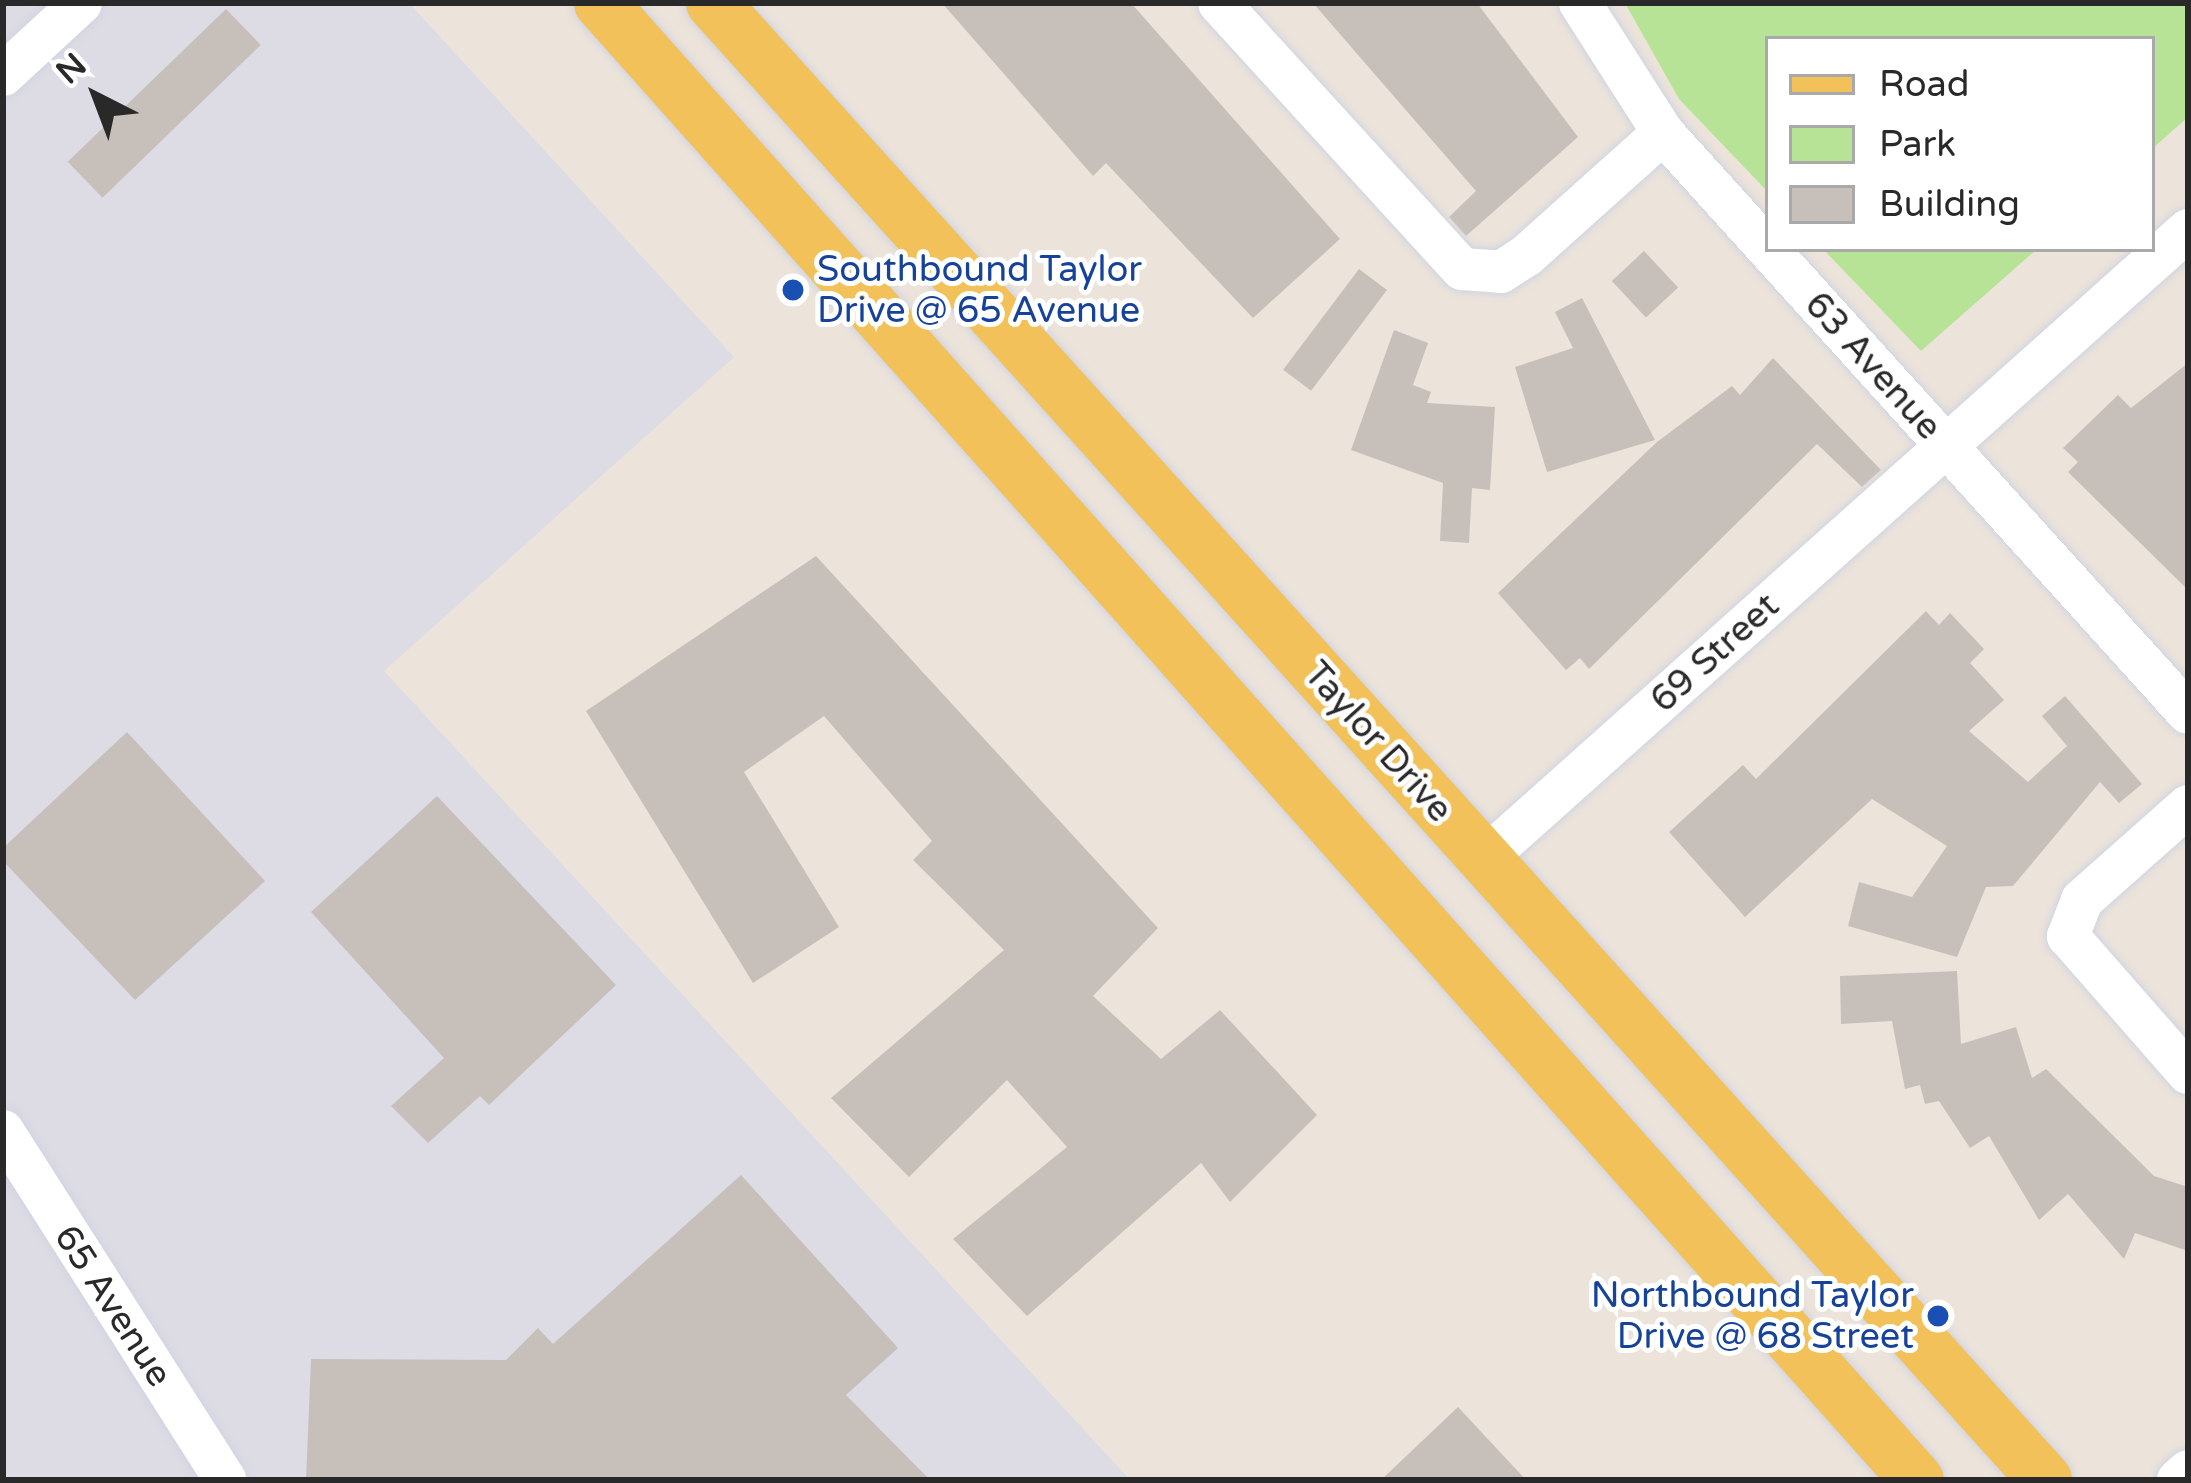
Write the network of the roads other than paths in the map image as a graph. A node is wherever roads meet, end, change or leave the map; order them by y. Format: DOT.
graph roads {
  1 [pos="81,3"];
  2 [pos="601,3"];
  3 [pos="712,3"];
  4 [pos="1219,3"];
  5 [pos="1580,3"];
  6 [pos="3,75"];
  7 [pos="1663,133"];
  8 [pos="2188,230"];
  9 [pos="1765,246"];
  10 [pos="1770,252"];
  11 [pos="1946,447"];
  12 [pos="2188,713"];
  13 [pos="2188,806"];
  14 [pos="1484,859"];
  15 [pos="2188,1073"];
  16 [pos="3,1131"];
  17 [pos="2188,1472"];
  18 [pos="225,1480"];
  19 [pos="1917,1480"];
  20 [pos="2045,1480"];
  21 [pos="2178,1480"];
  1 -- 6 [label="street"];
  2 -- 19 [label="main road"];
  3 -- 14 [label="main road, Taylor Drive"];
  4 -- 7 [label="street"];
  5 -- 7 [label="street, 63 Avenue"];
  7 -- 9 [label="street, 63 Avenue"];
  8 -- 11 [label="street, 69 Street"];
  10 -- 11 [label="street, 63 Avenue"];
  11 -- 12 [label="street, 63 Avenue"];
  11 -- 14 [label="street, 69 Street"];
  13 -- 15 [label="street"];
  14 -- 20 [label="main road, Taylor Drive"];
  16 -- 18 [label="street, 65 Avenue"];
  17 -- 21 [label="street"];
}
